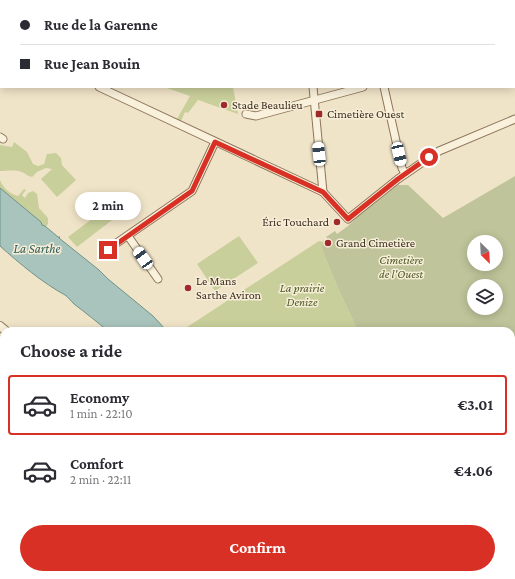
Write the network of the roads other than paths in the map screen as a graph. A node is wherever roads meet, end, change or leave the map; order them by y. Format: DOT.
graph roads {
  1 [pos="101,88"];
  2 [pos="313,88"];
  3 [pos="359,88"];
  4 [pos="384,88"];
  5 [pos="314,100"];
  6 [pos="246,114"];
  7 [pos="515,119"];
  8 [pos="215,142"];
  9 [pos="405,174"];
  10 [pos="323,192"];
  11 [pos="128,236"];
  12 [pos="108,250"];
  13 [pos="158,279"];
  14 [pos="0,519"];
  15 [pos="0,525"];
  1 -- 8 [label="street"];
  2 -- 5 [label="street"];
  3 -- 5 [label="street"];
  4 -- 9 [label="street"];
  5 -- 6 [label="street"];
  5 -- 10 [label="street"];
  7 -- 9 [label="street"];
  8 -- 10 [label="street"];
  8 -- 11 [label="street"];
  9 -- 10 [label="street"];
  11 -- 12 [label="street"];
  11 -- 13 [label="street"];
  14 -- 15 [label="street"];
}
